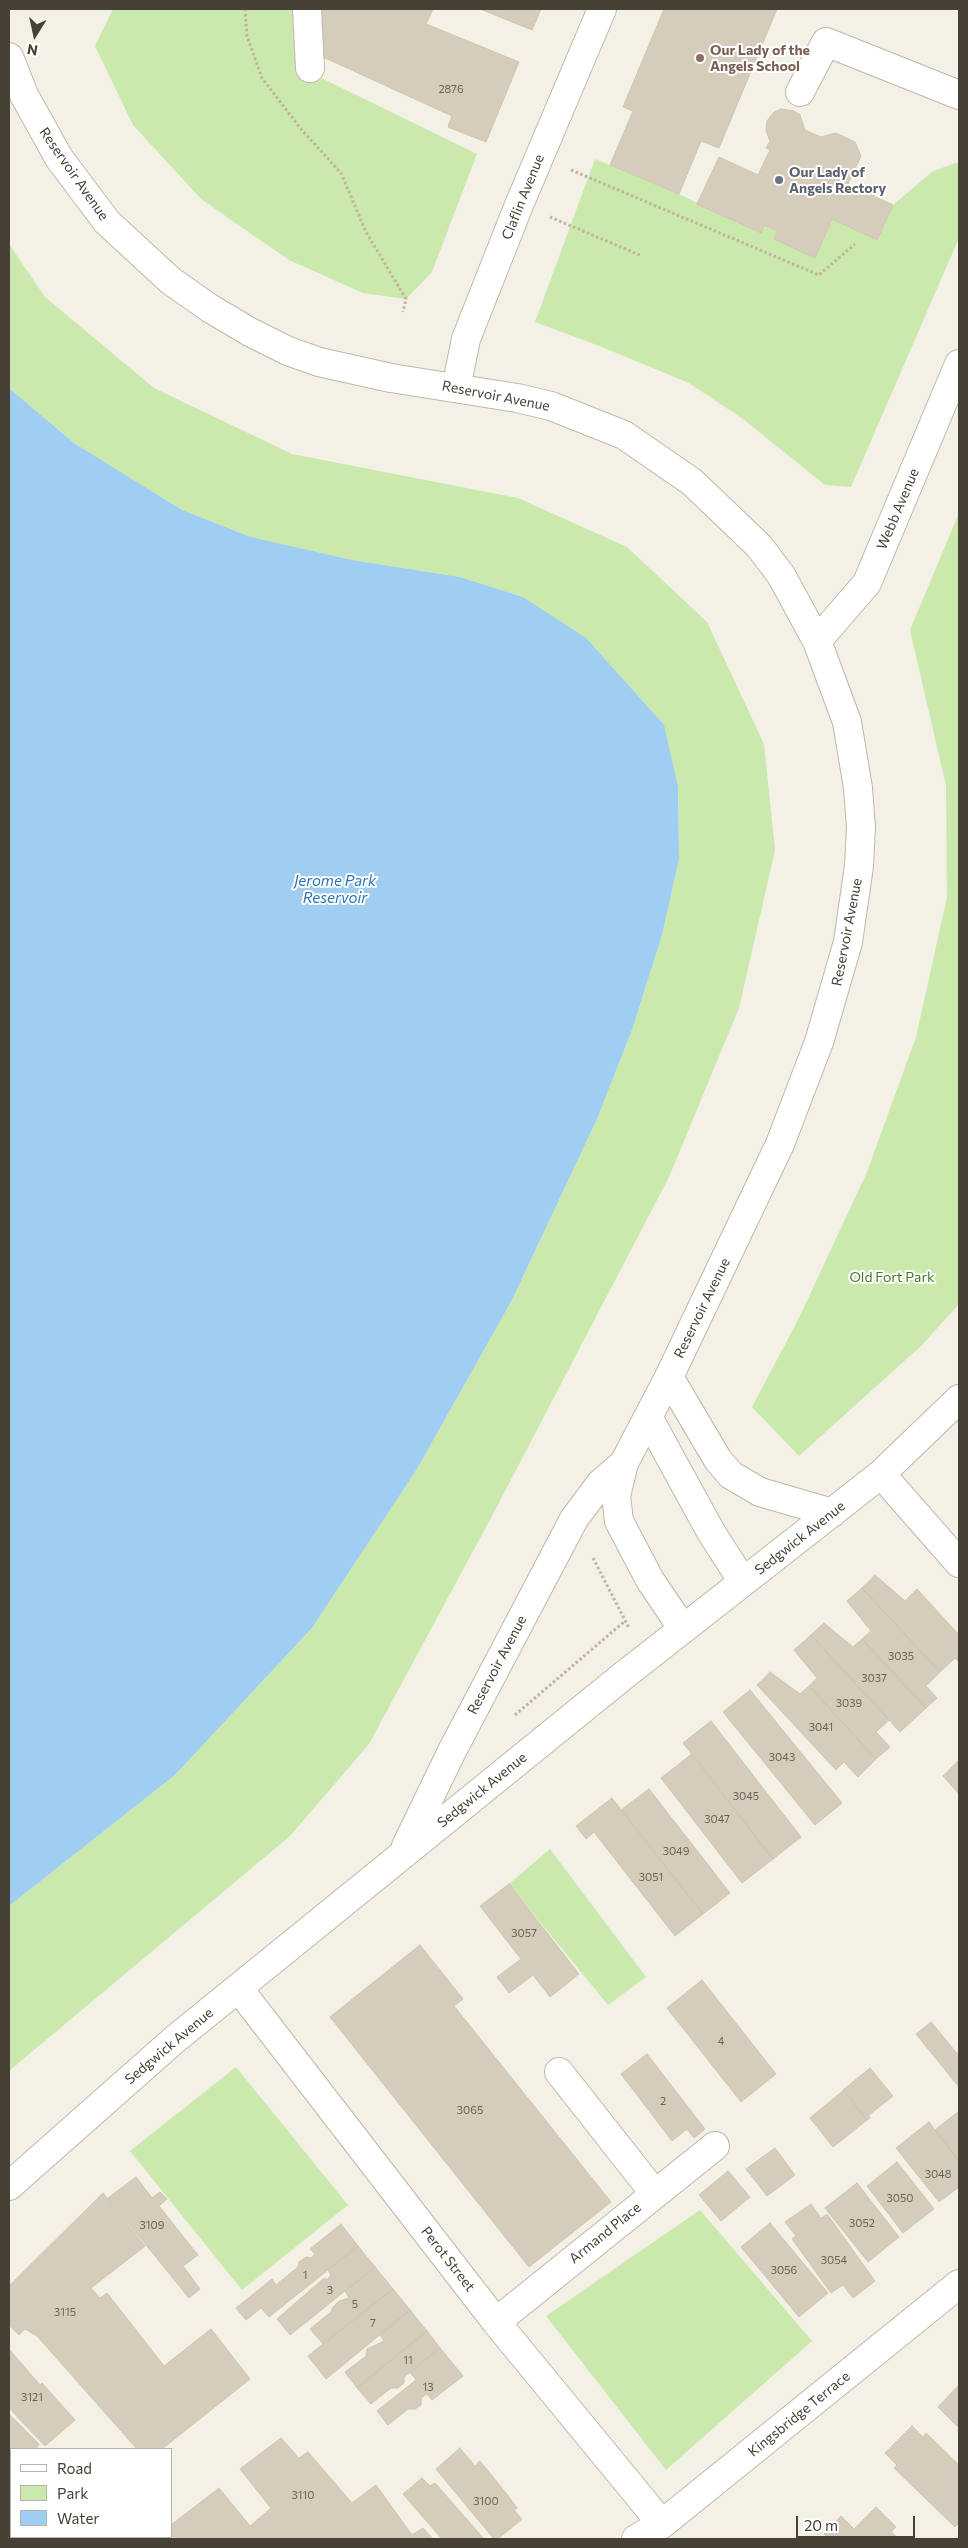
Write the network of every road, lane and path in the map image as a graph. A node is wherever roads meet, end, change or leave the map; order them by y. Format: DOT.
graph roads {
  1 [pos="245,9"];
  2 [pos="307,9"];
  3 [pos="602,9"];
  4 [pos="9,57"];
  5 [pos="310,68"];
  6 [pos="800,92"];
  7 [pos="959,95"];
  8 [pos="590,178"];
  9 [pos="571,226"];
  10 [pos="855,244"];
  11 [pos="642,256"];
  12 [pos="403,312"];
  13 [pos="959,364"];
  14 [pos="456,388"];
  15 [pos="817,641"];
  16 [pos="669,1376"];
  17 [pos="959,1398"];
  18 [pos="648,1417"];
  19 [pos="624,1463"];
  20 [pos="880,1474"];
  21 [pos="832,1513"];
  22 [pos="592,1556"];
  23 [pos="959,1564"];
  24 [pos="743,1582"];
  25 [pos="625,1621"];
  26 [pos="629,1629"];
  27 [pos="683,1629"];
  28 [pos="515,1716"];
  29 [pos="403,1853"];
  30 [pos="239,1989"];
  31 [pos="559,2072"];
  32 [pos="715,2146"];
  33 [pos="9,2186"];
  34 [pos="655,2194"];
  35 [pos="959,2284"];
  36 [pos="496,2322"];
  37 [pos="662,2524"];
  38 [pos="636,2539"];
  1 -- 12 [label="path"];
  2 -- 5 [label="street"];
  3 -- 14 [label="street, Claflin Avenue"];
  4 -- 14 [label="street, Reservoir Avenue"];
  6 -- 7 [label="street"];
  8 -- 10 [label="path"];
  9 -- 11 [label="path"];
  13 -- 15 [label="street, Webb Avenue"];
  14 -- 15 [label="street, Reservoir Avenue"];
  15 -- 16 [label="street, Reservoir Avenue"];
  16 -- 18 [label="street, Reservoir Avenue"];
  16 -- 21 [label="street"];
  17 -- 20 [label="street, Sedgwick Avenue"];
  18 -- 19 [label="street, Reservoir Avenue"];
  18 -- 24 [label="street"];
  19 -- 27 [label="street, Reservoir Avenue"];
  19 -- 29 [label="street, Reservoir Avenue"];
  20 -- 21 [label="street, Sedgwick Avenue"];
  20 -- 23 [label="street"];
  21 -- 24 [label="street, Sedgwick Avenue"];
  22 -- 25 [label="path"];
  24 -- 27 [label="street, Sedgwick Avenue"];
  25 -- 26 [label="path"];
  25 -- 28 [label="path"];
  27 -- 29 [label="street, Sedgwick Avenue"];
  29 -- 30 [label="street, Sedgwick Avenue"];
  30 -- 33 [label="street, Sedgwick Avenue"];
  30 -- 36 [label="street, Perot Street"];
  31 -- 34 [label="street"];
  32 -- 34 [label="street, Armand Place"];
  34 -- 36 [label="street, Armand Place"];
  35 -- 37 [label="street, Kingsbridge Terrace"];
  36 -- 37 [label="street, Perot Street"];
  37 -- 38 [label="street, Kingsbridge Terrace"];
}
